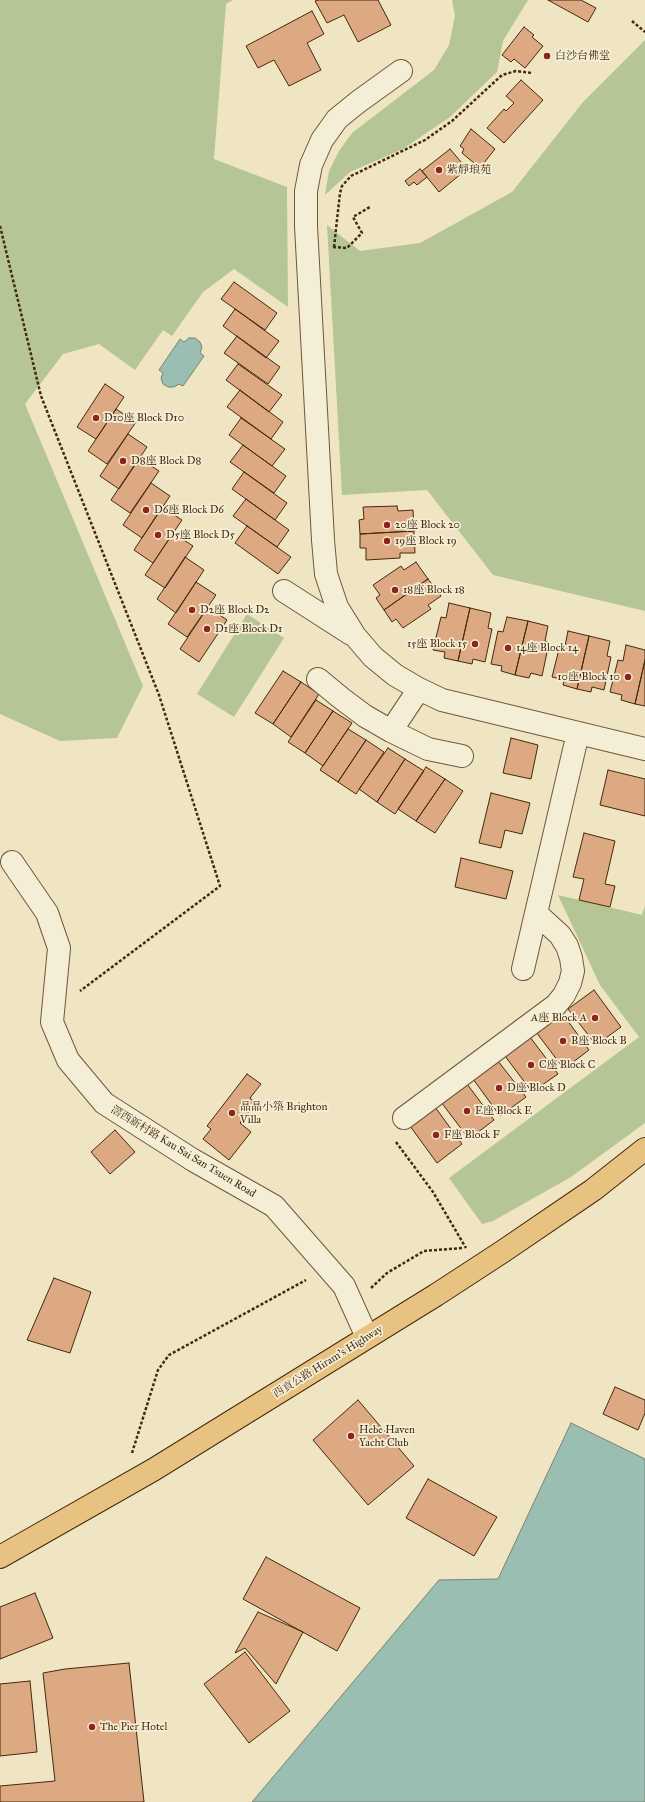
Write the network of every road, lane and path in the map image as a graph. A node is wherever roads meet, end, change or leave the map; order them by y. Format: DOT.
graph roads {
  1 [pos="632,21"];
  2 [pos="645,32"];
  3 [pos="401,71"];
  4 [pos="532,73"];
  5 [pos="370,207"];
  6 [pos="0,226"];
  7 [pos="334,247"];
  8 [pos="347,248"];
  9 [pos="284,591"];
  10 [pos="355,636"];
  11 [pos="318,679"];
  12 [pos="419,689"];
  13 [pos="391,731"];
  14 [pos="578,733"];
  15 [pos="645,749"];
  16 [pos="462,756"];
  17 [pos="12,862"];
  18 [pos="536,913"];
  19 [pos="523,969"];
  20 [pos="52,1024"];
  21 [pos="404,1118"];
  22 [pos="645,1149"];
  23 [pos="474,1246"];
  24 [pos="466,1248"];
  25 [pos="328,1268"];
  26 [pos="353,1304"];
  27 [pos="367,1337"];
  28 [pos="130,1457"];
  29 [pos="0,1557"];
  1 -- 2 [label="path"];
  3 -- 10 [label="street"];
  4 -- 7 [label="path"];
  5 -- 8 [label="path"];
  6 -- 20 [label="path"];
  9 -- 10 [label="street"];
  10 -- 12 [label="street"];
  11 -- 13 [label="street"];
  12 -- 13 [label="street"];
  12 -- 14 [label="street"];
  13 -- 16 [label="street"];
  14 -- 15 [label="street"];
  14 -- 18 [label="street"];
  17 -- 20 [label="street, 滘西新村路 Kau Sai San Tsuen Road"];
  18 -- 19 [label="street"];
  18 -- 21 [label="street"];
  20 -- 25 [label="street, 滘西新村路 Kau Sai San Tsuen Road"];
  21 -- 24 [label="path"];
  22 -- 27 [label="main road, 西貢公路 Hiram's Highway"];
  23 -- 24 [label="path"];
  24 -- 26 [label="path"];
  25 -- 26 [label="street, 滘西新村路 Kau Sai San Tsuen Road"];
  25 -- 28 [label="path"];
  26 -- 27 [label="street, 滘西新村路 Kau Sai San Tsuen Road"];
  27 -- 29 [label="main road, 西貢公路 Hiram's Highway"];
}
